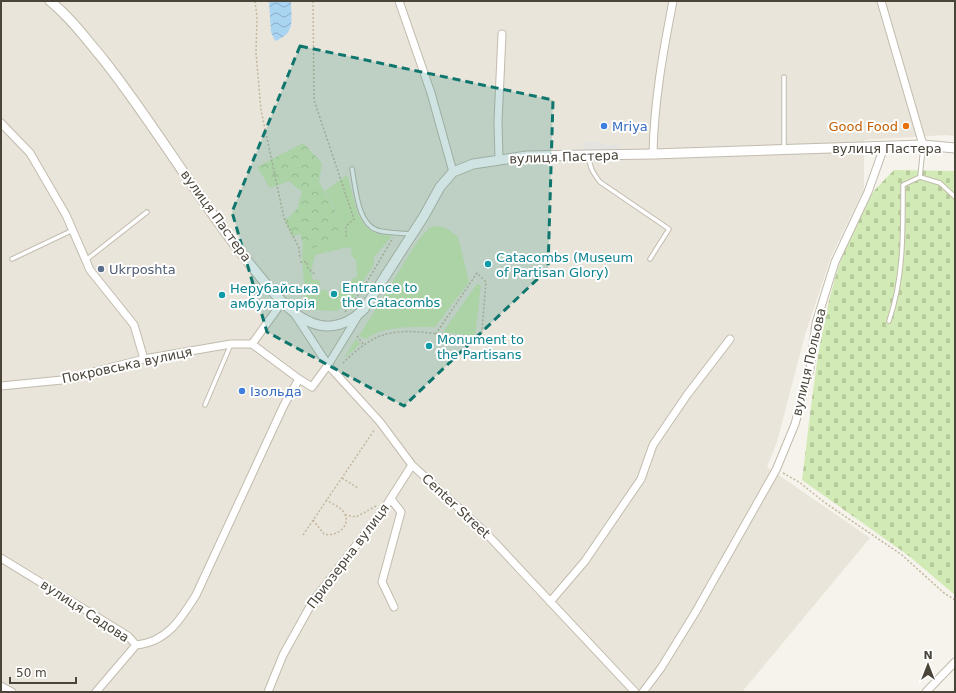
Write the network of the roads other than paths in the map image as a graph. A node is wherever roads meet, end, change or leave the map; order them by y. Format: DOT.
graph roads {
  1 [pos="50,1"];
  2 [pos="399,1"];
  3 [pos="673,1"];
  4 [pos="881,1"];
  5 [pos="502,34"];
  6 [pos="784,77"];
  7 [pos="1,123"];
  8 [pos="923,145"];
  9 [pos="884,147"];
  10 [pos="955,148"];
  11 [pos="784,150"];
  12 [pos="653,154"];
  13 [pos="589,155"];
  14 [pos="499,159"];
  15 [pos="352,169"];
  16 [pos="453,172"];
  17 [pos="920,177"];
  18 [pos="955,197"];
  19 [pos="147,212"];
  20 [pos="73,230"];
  21 [pos="412,234"];
  22 [pos="12,259"];
  23 [pos="650,259"];
  24 [pos="86,260"];
  25 [pos="283,301"];
  26 [pos="292,310"];
  27 [pos="358,316"];
  28 [pos="889,321"];
  29 [pos="730,339"];
  30 [pos="231,344"];
  31 [pos="252,344"];
  32 [pos="144,359"];
  33 [pos="328,365"];
  34 [pos="298,379"];
  35 [pos="1,386"];
  36 [pos="206,405"];
  37 [pos="412,465"];
  38 [pos="392,498"];
  39 [pos="1,558"];
  40 [pos="550,602"];
  41 [pos="394,607"];
  42 [pos="136,645"];
  43 [pos="955,662"];
  44 [pos="1,686"];
  45 [pos="12,692"];
  46 [pos="96,692"];
  47 [pos="268,692"];
  48 [pos="635,692"];
  49 [pos="642,692"];
  50 [pos="926,692"];
  1 -- 25 [label="street, вулиця Пастера"];
  2 -- 16 [label="street"];
  3 -- 12 [label="street"];
  4 -- 8 [label="street"];
  5 -- 14 [label="street"];
  6 -- 11 [label="lane"];
  7 -- 20 [label="street"];
  8 -- 9 [label="street, вулиця Пастера"];
  8 -- 10 [label="street, вулиця Пастера"];
  8 -- 17 [label="lane"];
  9 -- 11 [label="street, вулиця Пастера"];
  9 -- 49 [label="street, вулиця Польова"];
  11 -- 12 [label="street, вулиця Пастера"];
  12 -- 13 [label="street, вулиця Пастера"];
  13 -- 14 [label="street, вулиця Пастера"];
  13 -- 23 [label="lane"];
  14 -- 16 [label="street, вулиця Пастера"];
  15 -- 21 [label="lane"];
  16 -- 21 [label="street, вулиця Пастера"];
  17 -- 18 [label="lane"];
  17 -- 28 [label="lane"];
  19 -- 24 [label="lane"];
  20 -- 22 [label="lane"];
  20 -- 24 [label="street"];
  21 -- 27 [label="street, вулиця Пастера"];
  24 -- 32 [label="street"];
  25 -- 26 [label="street, вулиця Пастера"];
  25 -- 31 [label="street"];
  26 -- 27 [label="street, вулиця Пастера"];
  26 -- 33 [label="street, Center Street"];
  27 -- 33 [label="street"];
  29 -- 40 [label="street"];
  30 -- 31 [label="street, Покровська вулиця"];
  30 -- 32 [label="street, Покровська вулиця"];
  30 -- 36 [label="lane"];
  31 -- 34 [label="street"];
  32 -- 35 [label="street, Покровська вулиця"];
  33 -- 34 [label="street"];
  33 -- 37 [label="street, Center Street"];
  34 -- 42 [label="street"];
  37 -- 38 [label="street, Приозерна вулиця"];
  37 -- 40 [label="street, Center Street"];
  38 -- 41 [label="street"];
  38 -- 47 [label="street, Приозерна вулиця"];
  39 -- 42 [label="street, вулиця Садова"];
  40 -- 48 [label="street, Center Street"];
  42 -- 46 [label="street, вулиця Садова"];
  43 -- 50 [label="street"];
  44 -- 45 [label="street"];
}
